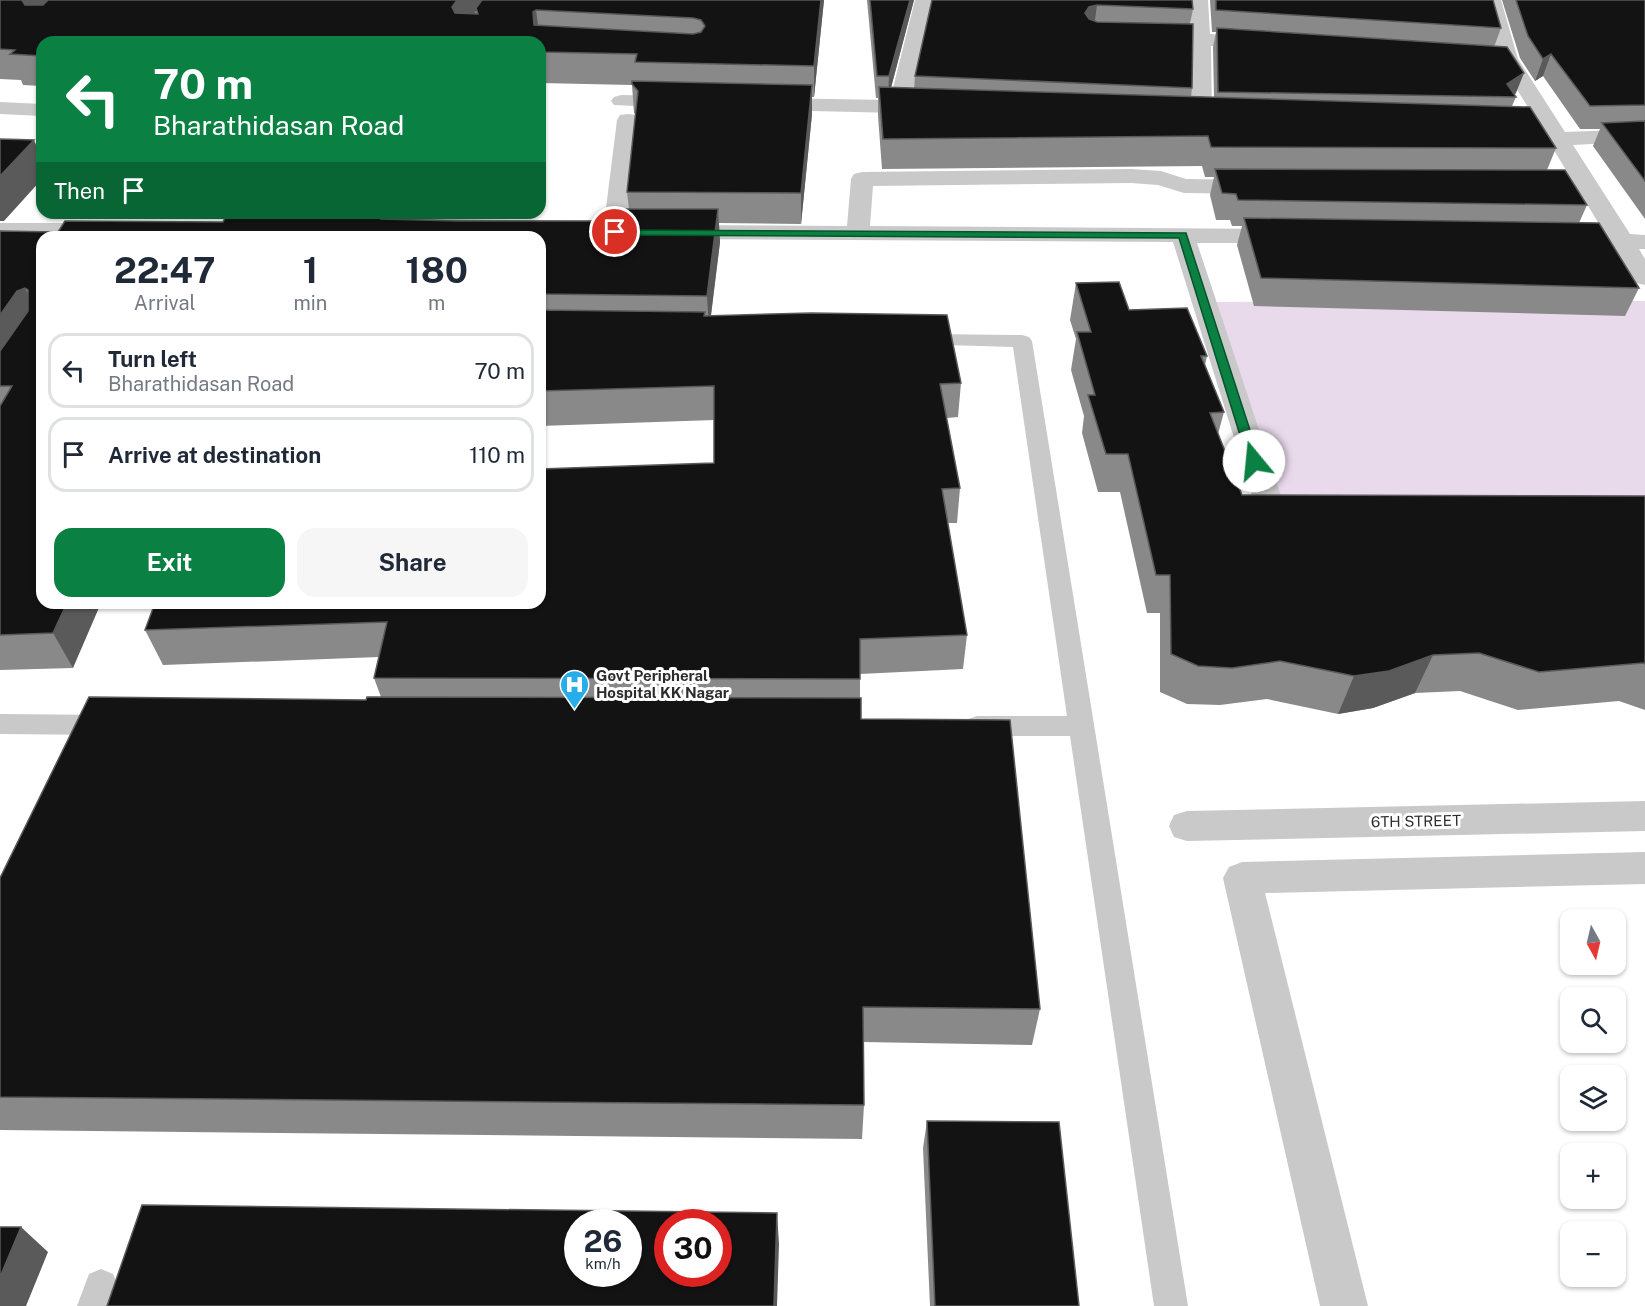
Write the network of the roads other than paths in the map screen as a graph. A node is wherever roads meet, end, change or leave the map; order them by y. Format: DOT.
graph roads {
  1 [pos="924,0"];
  2 [pos="1199,0"];
  3 [pos="1492,0"];
  4 [pos="1130,36"];
  5 [pos="1202,39"];
  6 [pos="1284,44"];
  7 [pos="1484,58"];
  8 [pos="1508,59"];
  9 [pos="702,102"];
  10 [pos="749,103"];
  11 [pos="899,106"];
  12 [pos="0,108"];
  13 [pos="946,108"];
  14 [pos="36,110"];
  15 [pos="1178,119"];
  16 [pos="1201,120"];
  17 [pos="1224,121"];
  18 [pos="1481,127"];
  19 [pos="1553,132"];
  20 [pos="1645,135"];
  21 [pos="1277,187"];
  22 [pos="1515,187"];
  23 [pos="1586,187"];
  24 [pos="429,224"];
  25 [pos="0,230"];
  26 [pos="132,230"];
  27 [pos="395,230"];
  28 [pos="858,233"];
  29 [pos="1183,235"];
  30 [pos="1299,236"];
  31 [pos="1549,240"];
  32 [pos="1621,241"];
  33 [pos="1645,242"];
  34 [pos="1645,278"];
  35 [pos="904,340"];
  36 [pos="1323,521"];
  37 [pos="0,724"];
  38 [pos="131,725"];
  39 [pos="952,726"];
  40 [pos="1083,726"];
  41 [pos="1645,816"];
  42 [pos="1187,826"];
  43 [pos="1645,868"];
  44 [pos="1171,1306"];
  45 [pos="1344,1306"];
  1 -- 11 [label="street"];
  2 -- 5 [label="street"];
  3 -- 8 [label="street"];
  4 -- 5 [label="street"];
  5 -- 6 [label="street"];
  5 -- 16 [label="street"];
  7 -- 8 [label="street"];
  8 -- 19 [label="street"];
  9 -- 28 [label="street"];
  10 -- 11 [label="street"];
  11 -- 13 [label="street"];
  12 -- 14 [label="street"];
  15 -- 16 [label="street"];
  16 -- 17 [label="street"];
  18 -- 19 [label="street"];
  19 -- 20 [label="street"];
  19 -- 23 [label="street"];
  21 -- 28 [label="street"];
  22 -- 23 [label="street"];
  23 -- 32 [label="street"];
  24 -- 27 [label="street"];
  25 -- 26 [label="street"];
  28 -- 29 [label="street"];
  29 -- 30 [label="street"];
  29 -- 36 [label="street"];
  31 -- 32 [label="street"];
  32 -- 33 [label="street"];
  32 -- 34 [label="street"];
  35 -- 40 [label="lane"];
  37 -- 38 [label="lane"];
  39 -- 40 [label="lane"];
  40 -- 44 [label="lane"];
  41 -- 42 [label="street, 6TH STREET"];
  43 -- 45 [label="street"];
}
